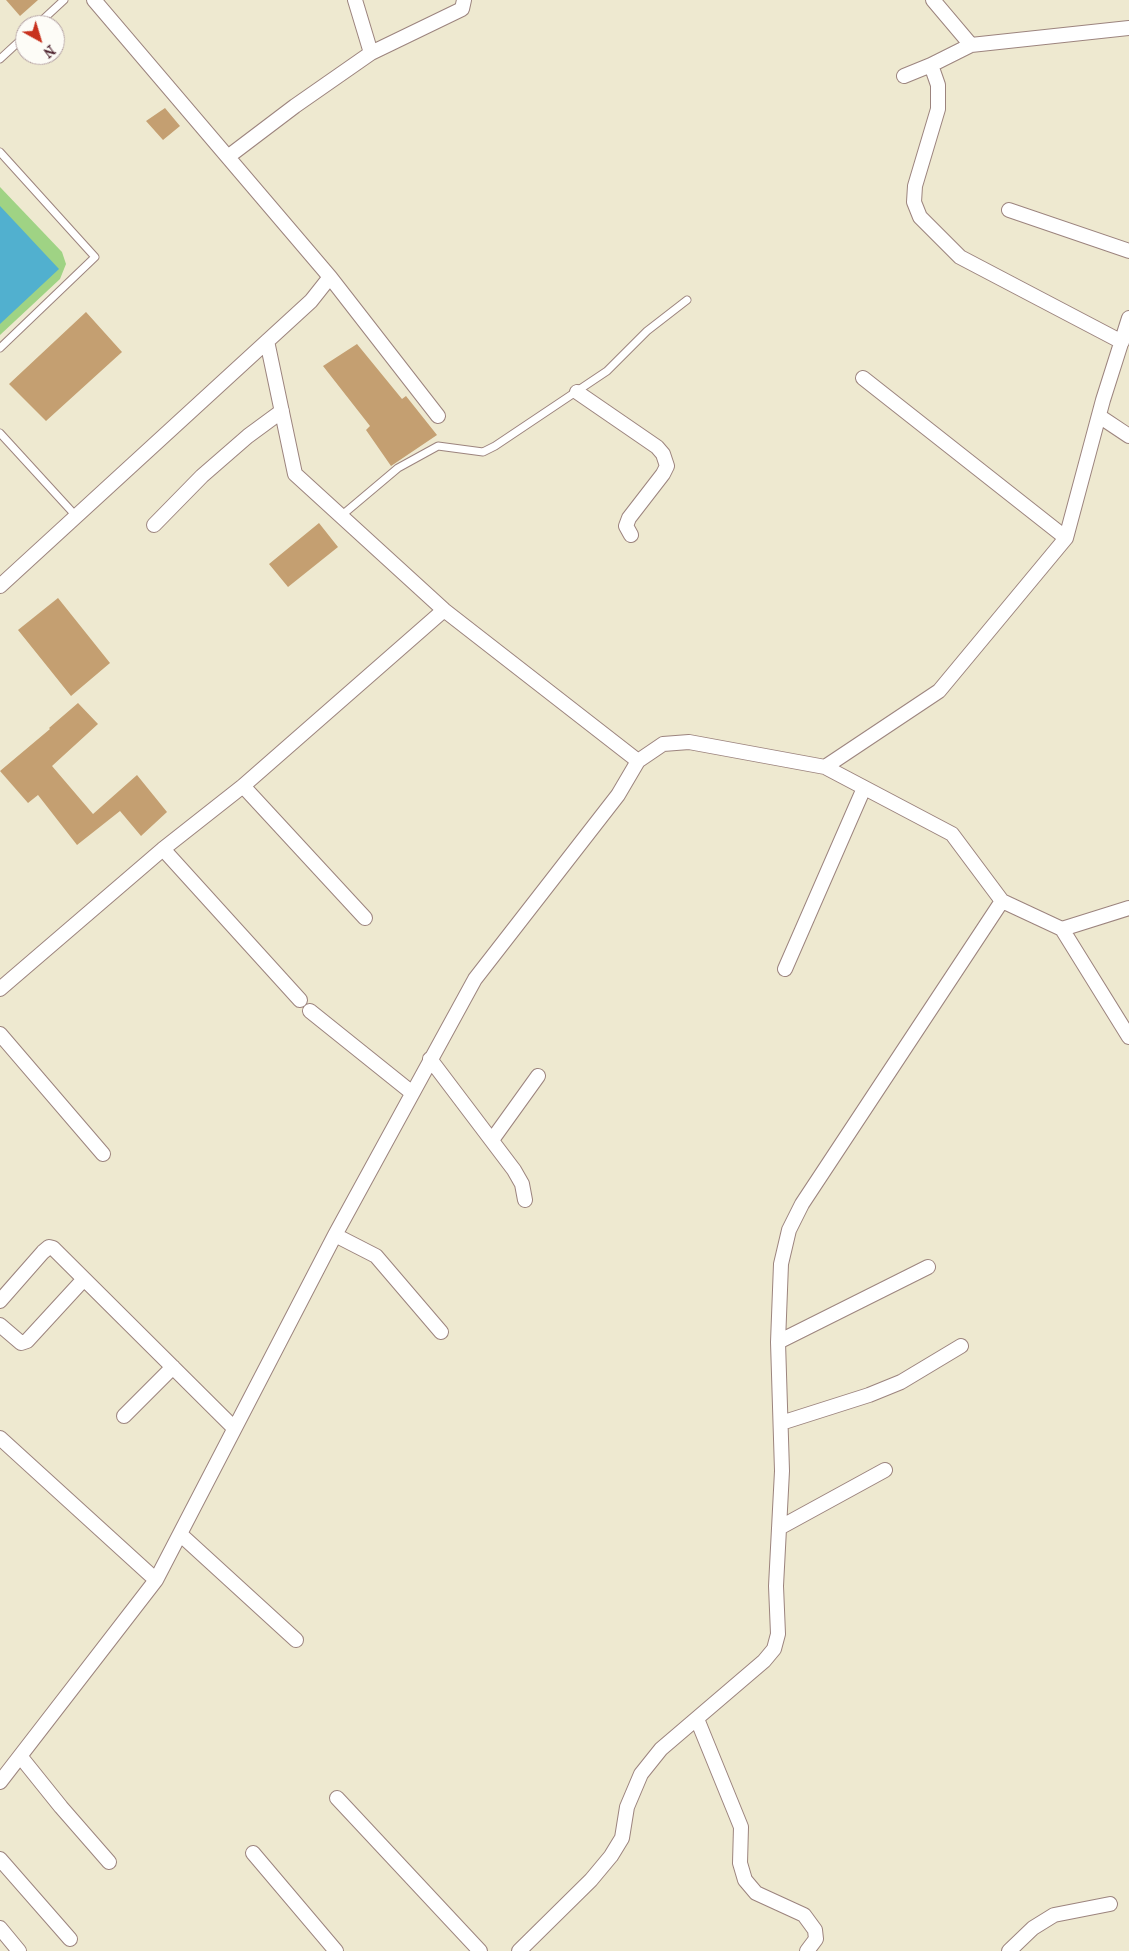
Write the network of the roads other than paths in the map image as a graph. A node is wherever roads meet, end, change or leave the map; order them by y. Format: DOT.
graph roads {
  1 [pos="64,0"];
  2 [pos="94,0"];
  3 [pos="355,0"];
  4 [pos="464,0"];
  5 [pos="933,0"];
  6 [pos="48,15"];
  7 [pos="1129,28"];
  8 [pos="972,45"];
  9 [pos="15,46"];
  10 [pos="371,53"];
  11 [pos="0,60"];
  12 [pos="931,64"];
  13 [pos="904,76"];
  14 [pos="0,152"];
  15 [pos="229,156"];
  16 [pos="1009,210"];
  17 [pos="1129,250"];
  18 [pos="330,277"];
  19 [pos="688,300"];
  20 [pos="1129,318"];
  21 [pos="267,341"];
  22 [pos="1122,342"];
  23 [pos="0,348"];
  24 [pos="863,378"];
  25 [pos="577,392"];
  26 [pos="282,411"];
  27 [pos="438,416"];
  28 [pos="1099,416"];
  29 [pos="0,433"];
  30 [pos="1129,436"];
  31 [pos="76,516"];
  32 [pos="341,516"];
  33 [pos="154,525"];
  34 [pos="631,535"];
  35 [pos="1066,538"];
  36 [pos="0,586"];
  37 [pos="444,610"];
  38 [pos="638,761"];
  39 [pos="825,767"];
  40 [pos="243,786"];
  41 [pos="864,788"];
  42 [pos="163,849"];
  43 [pos="1002,901"];
  44 [pos="1128,911"];
  45 [pos="365,918"];
  46 [pos="1062,929"];
  47 [pos="784,969"];
  48 [pos="0,989"];
  49 [pos="300,1000"];
  50 [pos="310,1010"];
  51 [pos="0,1034"];
  52 [pos="1129,1037"];
  53 [pos="430,1059"];
  54 [pos="538,1076"];
  55 [pos="411,1092"];
  56 [pos="492,1140"];
  57 [pos="103,1154"];
  58 [pos="525,1200"];
  59 [pos="334,1235"];
  60 [pos="928,1267"];
  61 [pos="84,1279"];
  62 [pos="0,1301"];
  63 [pos="0,1325"];
  64 [pos="441,1332"];
  65 [pos="778,1342"];
  66 [pos="961,1346"];
  67 [pos="172,1367"];
  68 [pos="124,1416"];
  69 [pos="780,1423"];
  70 [pos="234,1428"];
  71 [pos="1,1441"];
  72 [pos="885,1470"];
  73 [pos="779,1528"];
  74 [pos="180,1534"];
  75 [pos="156,1580"];
  76 [pos="296,1640"];
  77 [pos="697,1718"];
  78 [pos="20,1756"];
  79 [pos="0,1782"];
  80 [pos="337,1798"];
  81 [pos="253,1853"];
  82 [pos="0,1859"];
  83 [pos="109,1862"];
  84 [pos="1110,1904"];
  85 [pos="0,1928"];
  86 [pos="70,1939"];
  87 [pos="19,1951"];
  88 [pos="336,1951"];
  89 [pos="480,1951"];
  90 [pos="519,1951"];
  91 [pos="808,1951"];
  92 [pos="1009,1951"];
  1 -- 6 [label="lane"];
  2 -- 15 [label="street"];
  3 -- 10 [label="street"];
  4 -- 10 [label="street"];
  5 -- 8 [label="street"];
  7 -- 8 [label="street"];
  8 -- 12 [label="street"];
  9 -- 11 [label="lane"];
  10 -- 15 [label="street"];
  12 -- 13 [label="street"];
  12 -- 22 [label="street"];
  14 -- 23 [label="lane"];
  15 -- 18 [label="street"];
  16 -- 17 [label="street"];
  18 -- 21 [label="street"];
  18 -- 27 [label="street"];
  19 -- 25 [label="lane"];
  20 -- 22 [label="street"];
  21 -- 26 [label="street"];
  21 -- 31 [label="street"];
  22 -- 28 [label="street"];
  24 -- 35 [label="street"];
  25 -- 32 [label="lane"];
  25 -- 34 [label="street"];
  26 -- 32 [label="street"];
  26 -- 33 [label="street"];
  28 -- 30 [label="street"];
  28 -- 35 [label="street"];
  29 -- 31 [label="lane"];
  31 -- 36 [label="street"];
  32 -- 37 [label="street"];
  35 -- 39 [label="street"];
  37 -- 38 [label="street"];
  37 -- 40 [label="street"];
  38 -- 39 [label="street"];
  38 -- 53 [label="street"];
  39 -- 41 [label="street"];
  40 -- 42 [label="street"];
  40 -- 45 [label="street"];
  41 -- 43 [label="street"];
  41 -- 47 [label="street"];
  42 -- 48 [label="street"];
  42 -- 49 [label="street"];
  43 -- 46 [label="street"];
  43 -- 65 [label="street"];
  44 -- 46 [label="street"];
  46 -- 52 [label="street"];
  50 -- 55 [label="street"];
  51 -- 57 [label="street"];
  53 -- 55 [label="street"];
  53 -- 56 [label="street"];
  54 -- 56 [label="street"];
  55 -- 59 [label="street"];
  56 -- 58 [label="street"];
  59 -- 64 [label="street"];
  59 -- 70 [label="street"];
  60 -- 65 [label="street"];
  61 -- 62 [label="street"];
  61 -- 63 [label="street"];
  61 -- 67 [label="street"];
  65 -- 69 [label="street"];
  66 -- 69 [label="street"];
  67 -- 68 [label="street"];
  67 -- 70 [label="street"];
  69 -- 73 [label="street"];
  70 -- 74 [label="street"];
  71 -- 75 [label="street"];
  72 -- 73 [label="street"];
  73 -- 77 [label="street"];
  74 -- 75 [label="street"];
  74 -- 76 [label="street"];
  75 -- 78 [label="street"];
  77 -- 90 [label="street"];
  77 -- 91 [label="street"];
  78 -- 79 [label="street"];
  78 -- 83 [label="street"];
  80 -- 89 [label="street"];
  81 -- 88 [label="street"];
  82 -- 86 [label="street"];
  84 -- 92 [label="street"];
  85 -- 87 [label="street"];
}
